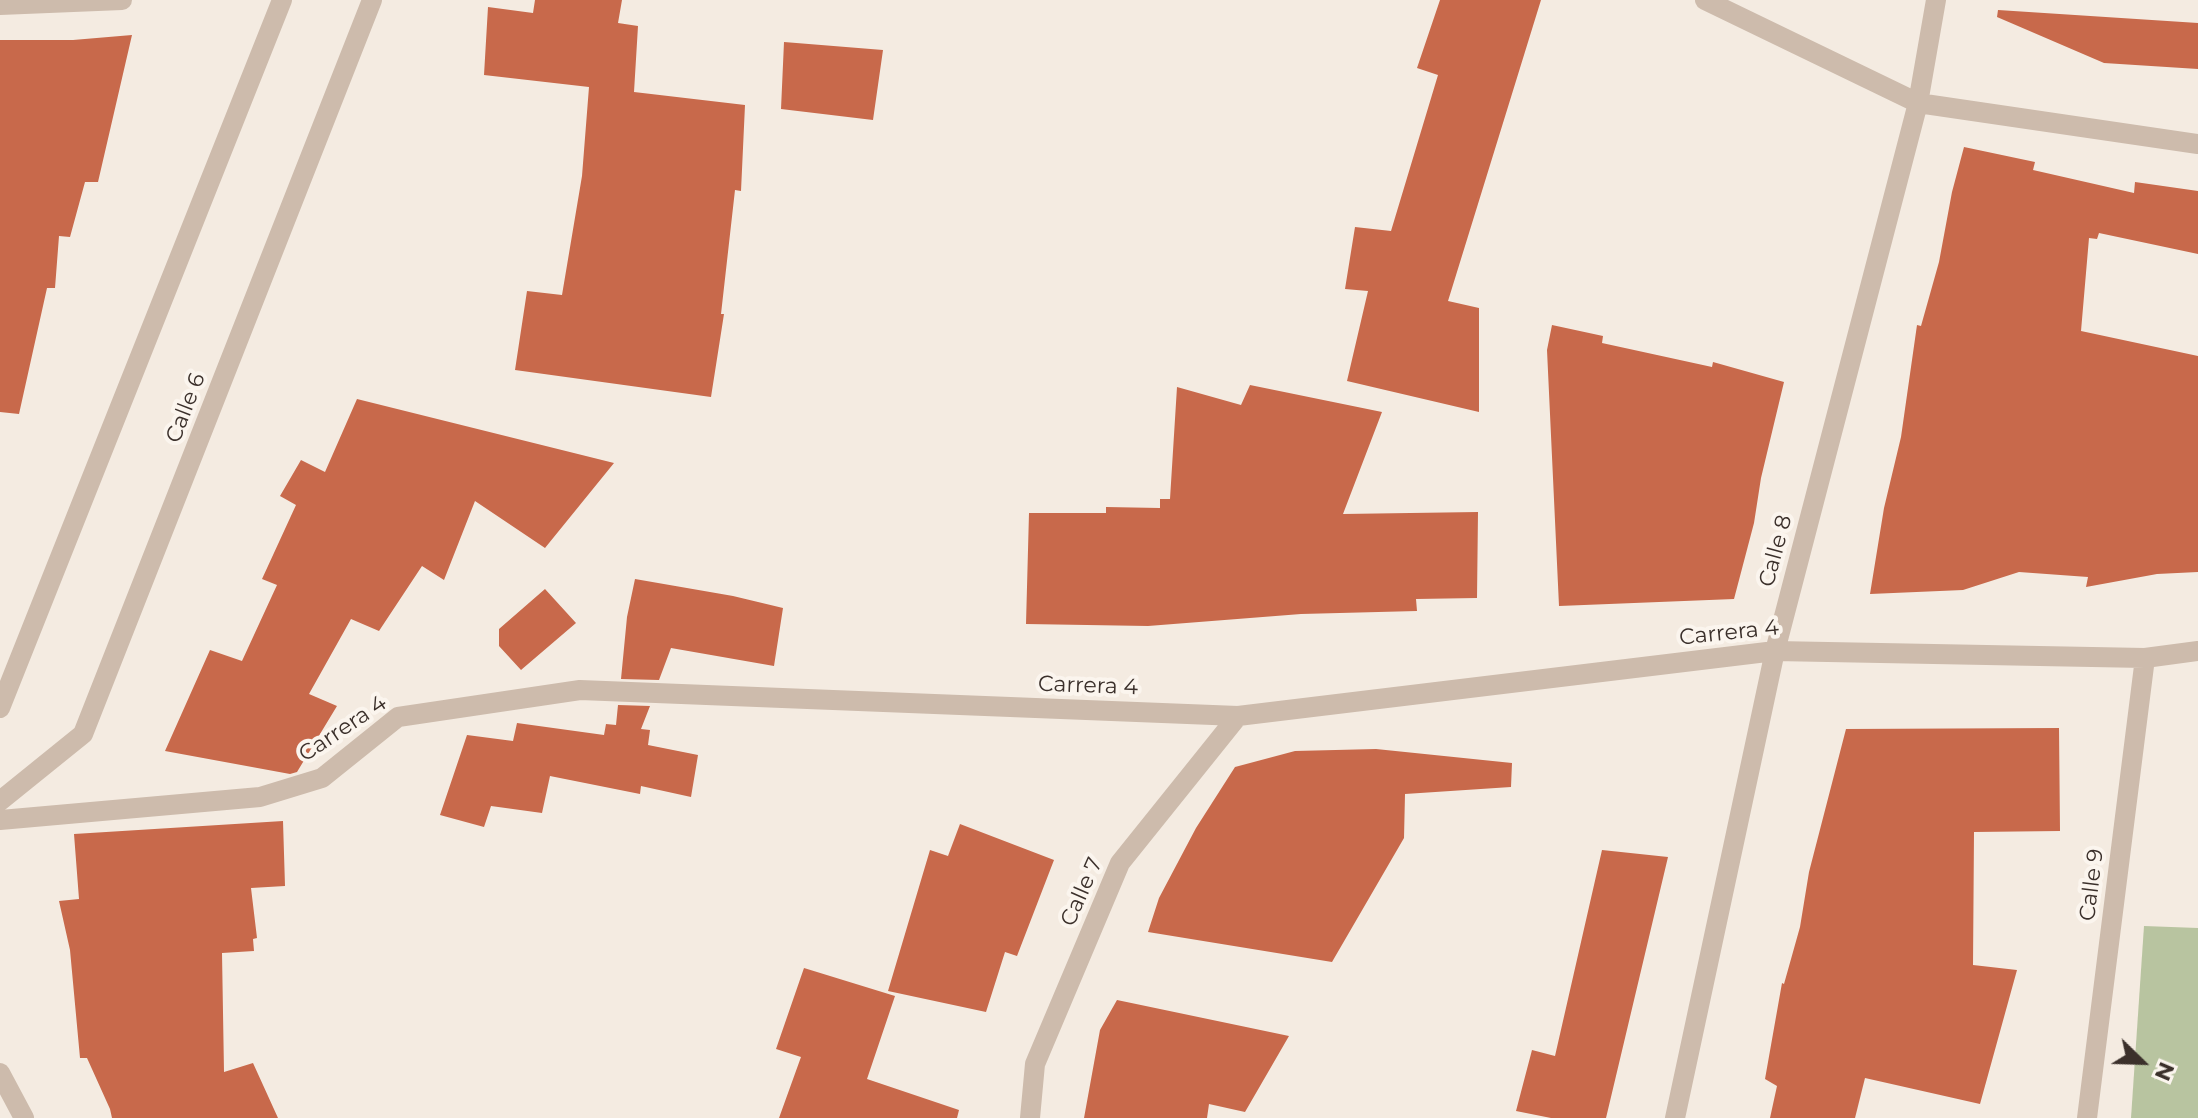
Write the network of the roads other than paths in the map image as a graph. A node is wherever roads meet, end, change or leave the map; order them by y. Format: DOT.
graph roads {
  1 [pos="122,0"];
  2 [pos="282,0"];
  3 [pos="372,0"];
  4 [pos="1705,0"];
  5 [pos="1936,0"];
  6 [pos="0,5"];
  7 [pos="1918,103"];
  8 [pos="2198,144"];
  9 [pos="1775,651"];
  10 [pos="2198,651"];
  11 [pos="2145,658"];
  12 [pos="0,708"];
  13 [pos="1238,716"];
  14 [pos="0,801"];
  15 [pos="0,820"];
  16 [pos="0,1073"];
  17 [pos="24,1118"];
  18 [pos="1030,1118"];
  19 [pos="1675,1118"];
  20 [pos="2087,1118"];
  1 -- 6 [label="street"];
  2 -- 12 [label="street"];
  3 -- 14 [label="street, Calle 6"];
  4 -- 7 [label="street"];
  5 -- 7 [label="street, Calle 8"];
  7 -- 8 [label="street"];
  7 -- 9 [label="street, Calle 8"];
  9 -- 11 [label="street, Carrera 4"];
  9 -- 13 [label="street, Carrera 4"];
  9 -- 19 [label="street, Calle 8"];
  10 -- 11 [label="street, Carrera 4"];
  11 -- 20 [label="street, Calle 9"];
  13 -- 15 [label="street, Carrera 4"];
  13 -- 18 [label="street, Calle 7"];
  16 -- 17 [label="street"];
}
